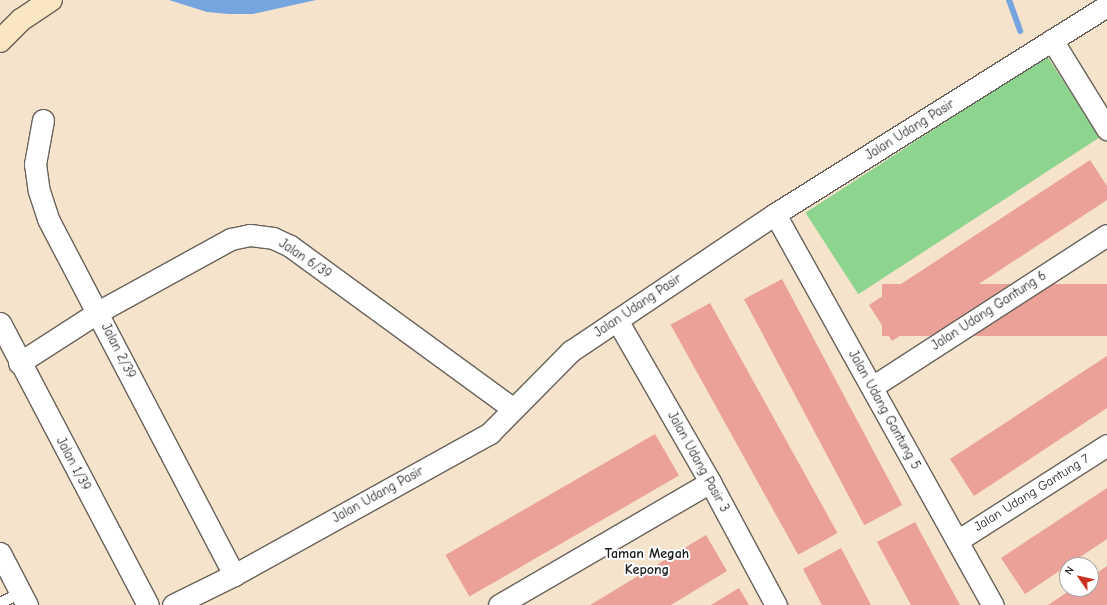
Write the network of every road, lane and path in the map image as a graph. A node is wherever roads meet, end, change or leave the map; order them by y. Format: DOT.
graph roads {
  1 [pos="51,0"];
  2 [pos="1107,6"];
  3 [pos="1052,40"];
  4 [pos="0,41"];
  5 [pos="43,120"];
  6 [pos="1107,129"];
  7 [pos="775,214"];
  8 [pos="1107,235"];
  9 [pos="98,312"];
  10 [pos="617,320"];
  11 [pos="0,323"];
  12 [pos="19,363"];
  13 [pos="872,387"];
  14 [pos="512,408"];
  15 [pos="1107,445"];
  16 [pos="710,482"];
  17 [pos="957,541"];
  18 [pos="0,553"];
  19 [pos="234,575"];
  20 [pos="24,599"];
  21 [pos="0,603"];
  22 [pos="148,605"];
  23 [pos="173,605"];
  24 [pos="499,605"];
  25 [pos="776,605"];
  26 [pos="993,605"];
  1 -- 4 [label="street"];
  2 -- 3 [label="street, Jalan Udang Pasir"];
  3 -- 6 [label="street"];
  3 -- 7 [label="street, Jalan Udang Pasir"];
  5 -- 9 [label="street, Jalan 2/39"];
  7 -- 10 [label="street, Jalan Udang Pasir"];
  7 -- 13 [label="street, Jalan Udang Gantung 5"];
  8 -- 13 [label="street, Jalan Udang Gantung 6"];
  9 -- 12 [label="street, Jalan 6/39"];
  9 -- 14 [label="street, Jalan 6/39"];
  9 -- 19 [label="street, Jalan 2/39"];
  10 -- 14 [label="street, Jalan Udang Pasir"];
  10 -- 16 [label="street, Jalan Udang Pasir 3"];
  11 -- 12 [label="street, Jalan 1/39"];
  12 -- 22 [label="street, Jalan 1/39"];
  13 -- 17 [label="street, Jalan Udang Gantung 5"];
  14 -- 19 [label="street, Jalan Udang Pasir"];
  15 -- 17 [label="street, Jalan Udang Gantung 7"];
  16 -- 24 [label="street"];
  16 -- 25 [label="street, Jalan Udang Pasir 3"];
  17 -- 26 [label="street, Jalan Udang Gantung 5"];
  18 -- 20 [label="street"];
  19 -- 23 [label="street, Jalan Udang Pasir"];
  20 -- 21 [label="lane"];
}
